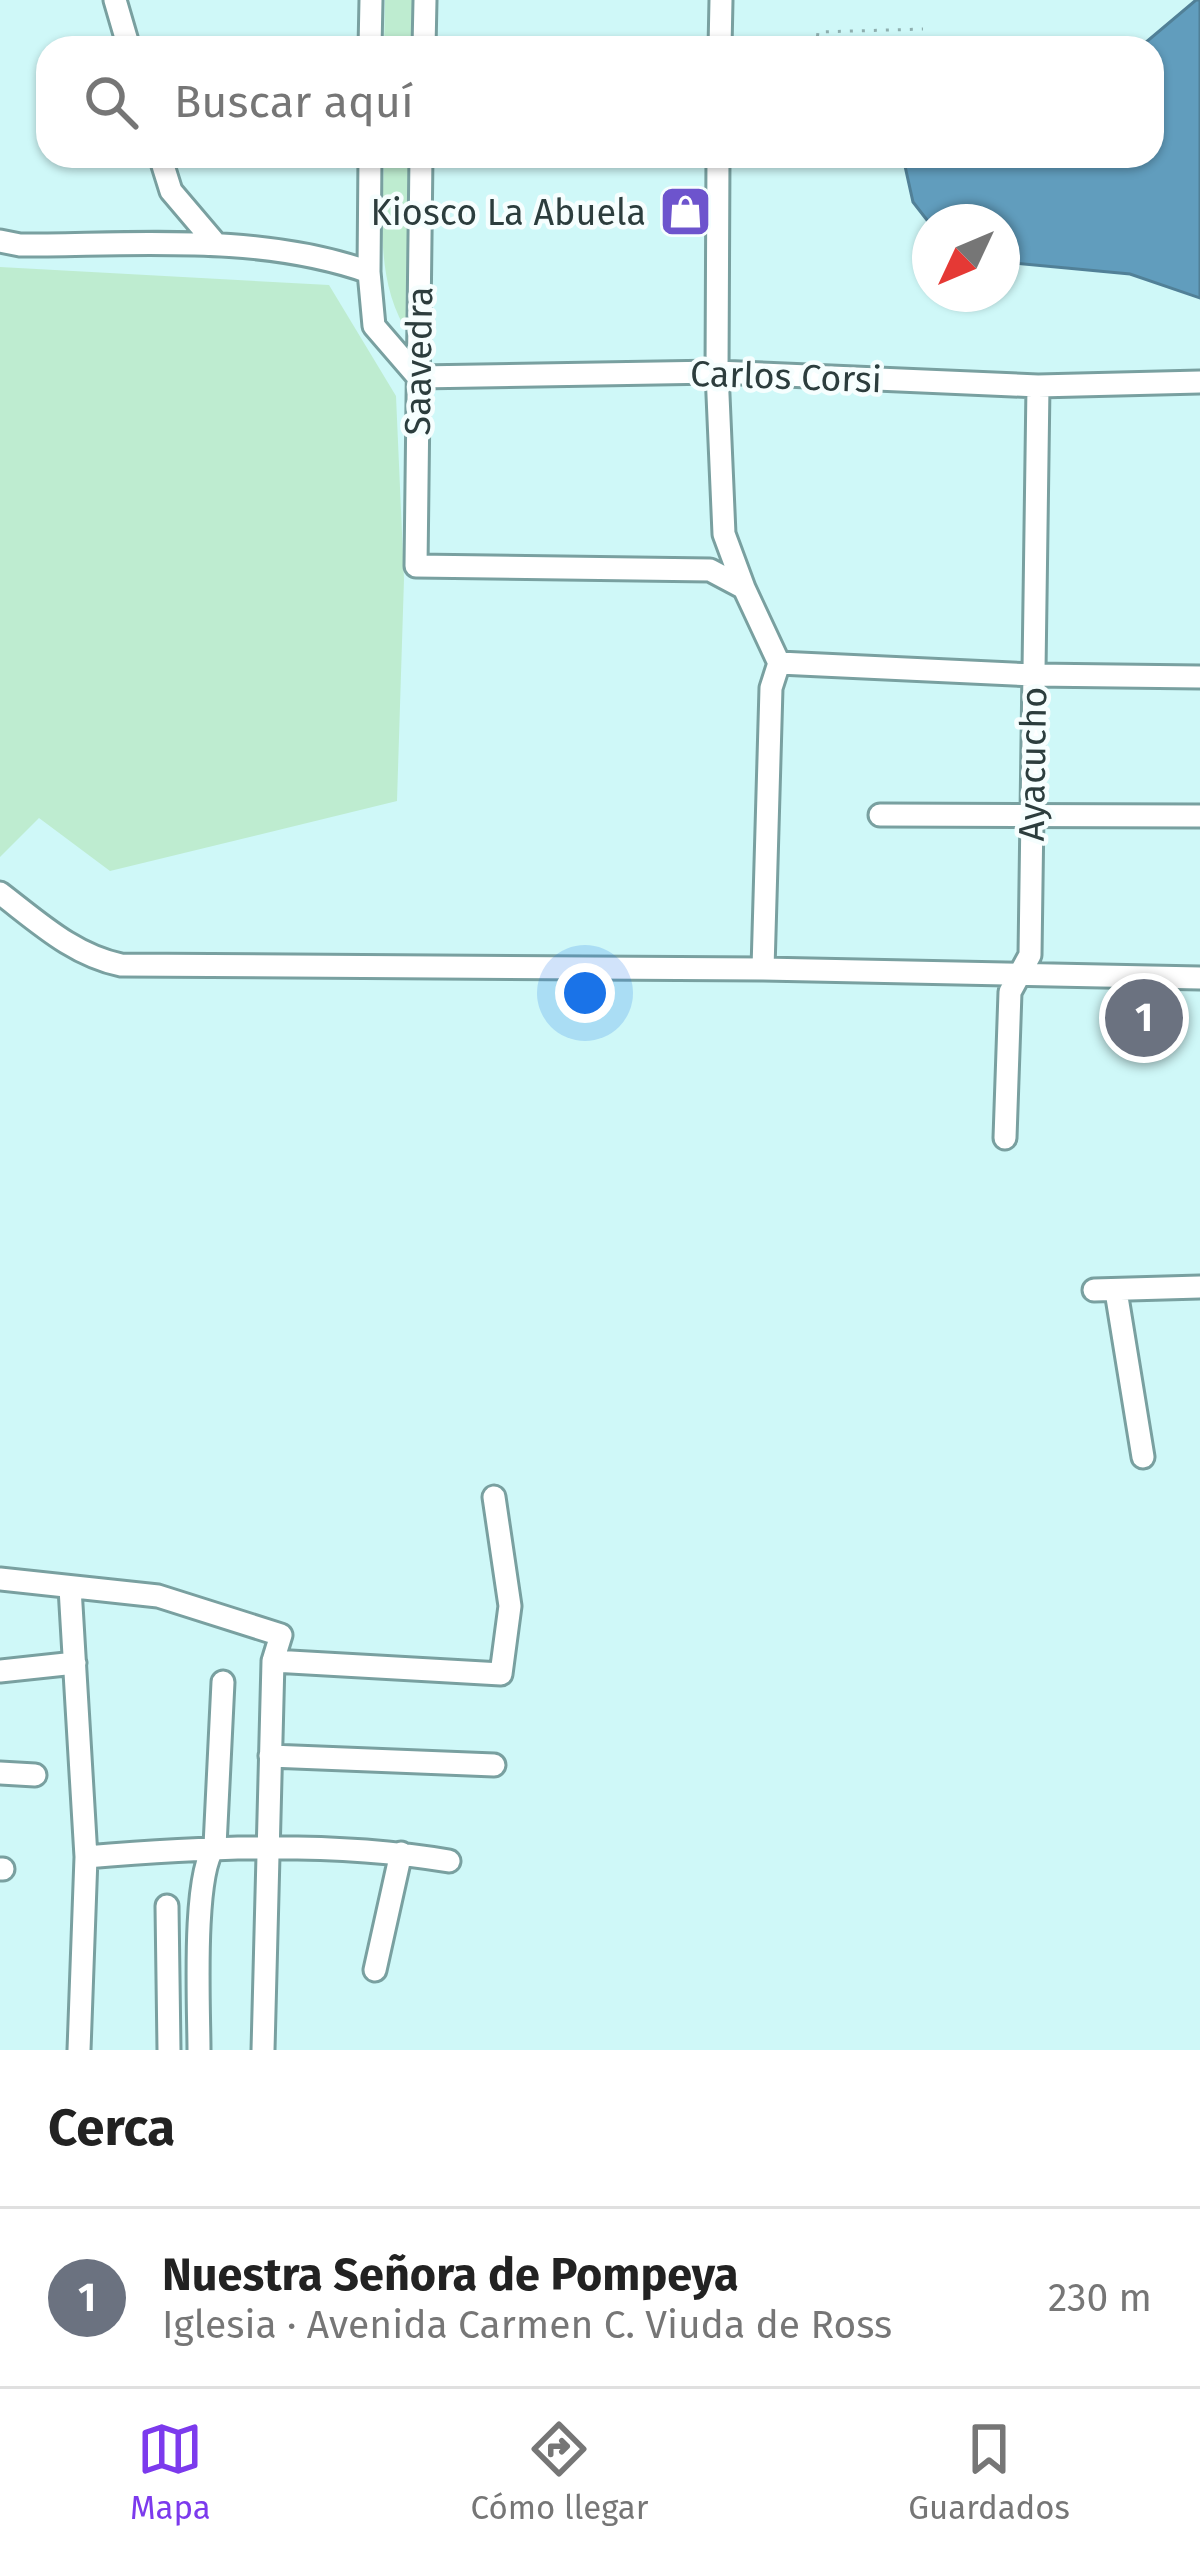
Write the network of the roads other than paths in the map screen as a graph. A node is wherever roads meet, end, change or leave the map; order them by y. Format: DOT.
graph roads {
  1 [pos="115,0"];
  2 [pos="371,0"];
  3 [pos="425,0"];
  4 [pos="721,0"];
  5 [pos="126,36"];
  6 [pos="370,36"];
  7 [pos="424,36"];
  8 [pos="720,36"];
  9 [pos="163,168"];
  10 [pos="370,168"];
  11 [pos="422,168"];
  12 [pos="718,168"];
  13 [pos="0,241"];
  14 [pos="216,244"];
  15 [pos="369,272"];
  16 [pos="718,372"];
  17 [pos="418,377"];
  18 [pos="1200,382"];
  19 [pos="1038,386"];
  20 [pos="744,588"];
  21 [pos="779,663"];
  22 [pos="1034,675"];
  23 [pos="1200,677"];
  24 [pos="880,814"];
  25 [pos="1030,814"];
  26 [pos="1200,816"];
  27 [pos="0,893"];
  28 [pos="763,969"];
  29 [pos="1018,976"];
  30 [pos="1200,978"];
  31 [pos="1005,1138"];
  32 [pos="1200,1287"];
  33 [pos="1144,1457"];
  34 [pos="494,1497"];
  35 [pos="0,1580"];
  36 [pos="70,1588"];
  37 [pos="273,1661"];
  38 [pos="75,1663"];
  39 [pos="0,1671"];
  40 [pos="223,1682"];
  41 [pos="270,1756"];
  42 [pos="494,1765"];
  43 [pos="0,1773"];
  44 [pos="35,1775"];
  45 [pos="214,1846"];
  46 [pos="266,1850"];
  47 [pos="401,1852"];
  48 [pos="86,1857"];
  49 [pos="449,1861"];
  50 [pos="167,1906"];
  51 [pos="375,1970"];
  52 [pos="80,2050"];
  53 [pos="169,2050"];
  54 [pos="199,2050"];
  55 [pos="263,2050"];
  1 -- 5 [label="street"];
  2 -- 6 [label="street"];
  3 -- 7 [label="street"];
  4 -- 8 [label="street"];
  9 -- 14 [label="street"];
  10 -- 15 [label="street, Saavedra"];
  11 -- 17 [label="street, Saavedra"];
  12 -- 16 [label="street"];
  13 -- 14 [label="street"];
  14 -- 15 [label="street"];
  15 -- 17 [label="street, Saavedra"];
  16 -- 17 [label="street, Carlos Corsi"];
  16 -- 19 [label="street, Carlos Corsi"];
  16 -- 20 [label="street"];
  17 -- 20 [label="street, Saavedra"];
  18 -- 19 [label="street, Carlos Corsi"];
  19 -- 22 [label="street, Ayacucho"];
  20 -- 21 [label="street"];
  21 -- 22 [label="street"];
  21 -- 28 [label="street"];
  22 -- 23 [label="street"];
  22 -- 25 [label="street, Ayacucho"];
  24 -- 25 [label="street"];
  25 -- 26 [label="street"];
  25 -- 29 [label="street, Ayacucho"];
  27 -- 28 [label="street"];
  28 -- 29 [label="street"];
  29 -- 30 [label="street"];
  29 -- 31 [label="street, Ayacucho"];
  32 -- 33 [label="street"];
  34 -- 37 [label="street"];
  35 -- 36 [label="street"];
  36 -- 37 [label="street"];
  36 -- 38 [label="street"];
  37 -- 41 [label="street"];
  38 -- 39 [label="street"];
  38 -- 48 [label="street"];
  40 -- 45 [label="street"];
  41 -- 42 [label="street"];
  41 -- 46 [label="street"];
  43 -- 44 [label="street"];
  45 -- 46 [label="street"];
  45 -- 48 [label="street"];
  45 -- 54 [label="street"];
  46 -- 47 [label="street"];
  46 -- 55 [label="street"];
  47 -- 49 [label="street"];
  47 -- 51 [label="street"];
  48 -- 52 [label="street"];
  50 -- 53 [label="street"];
}
